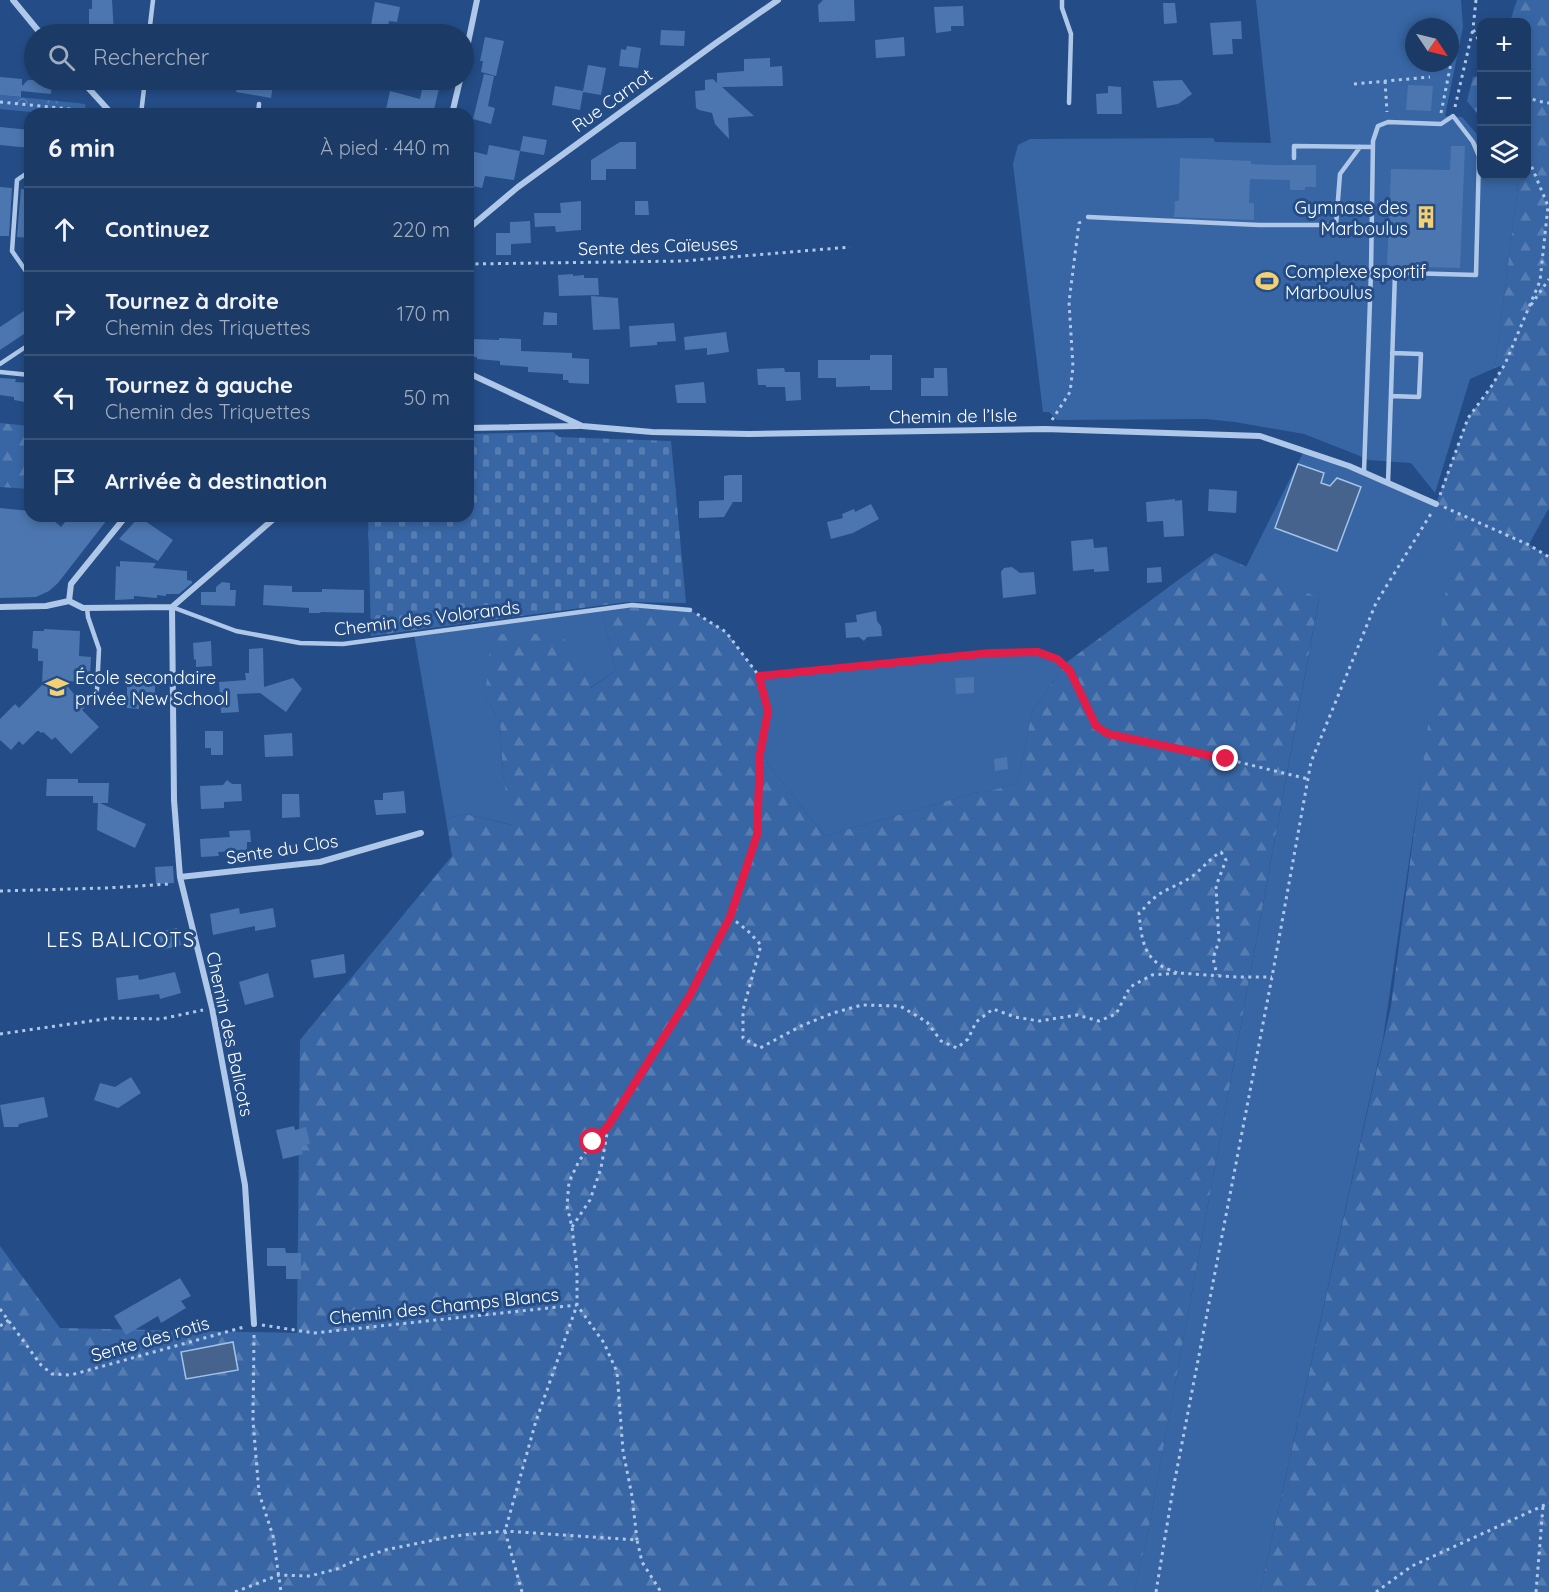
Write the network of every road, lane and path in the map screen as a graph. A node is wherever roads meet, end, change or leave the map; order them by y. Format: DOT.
graph roads {
  1 [pos="13,0"];
  2 [pos="153,0"];
  3 [pos="477,0"];
  4 [pos="778,0"];
  5 [pos="1062,0"];
  6 [pos="1476,0"];
  7 [pos="770,3"];
  8 [pos="32,24"];
  9 [pos="150,24"];
  10 [pos="472,24"];
  11 [pos="1473,29"];
  12 [pos="1477,37"];
  13 [pos="1449,72"];
  14 [pos="1430,77"];
  15 [pos="1385,81"];
  16 [pos="1354,84"];
  17 [pos="90,90"];
  18 [pos="143,90"];
  19 [pos="458,90"];
  20 [pos="1531,98"];
  21 [pos="0,102"];
  22 [pos="1069,103"];
  23 [pos="1549,103"];
  24 [pos="259,104"];
  25 [pos="59,108"];
  26 [pos="106,108"];
  27 [pos="142,108"];
  28 [pos="259,108"];
  29 [pos="453,108"];
  30 [pos="1453,116"];
  31 [pos="1388,122"];
  32 [pos="1439,124"];
  33 [pos="1360,147"];
  34 [pos="1373,147"];
  35 [pos="1294,159"];
  36 [pos="1531,163"];
  37 [pos="24,175"];
  38 [pos="1088,218"];
  39 [pos="474,224"];
  40 [pos="850,247"];
  41 [pos="474,264"];
  42 [pos="24,269"];
  43 [pos="1371,272"];
  44 [pos="1395,273"];
  45 [pos="1549,279"];
  46 [pos="1527,311"];
  47 [pos="24,348"];
  48 [pos="1392,353"];
  49 [pos="0,364"];
  50 [pos="0,372"];
  51 [pos="24,374"];
  52 [pos="474,376"];
  53 [pos="1391,396"];
  54 [pos="582,426"];
  55 [pos="474,428"];
  56 [pos="1045,429"];
  57 [pos="1364,472"];
  58 [pos="1388,483"];
  59 [pos="1436,504"];
  60 [pos="121,522"];
  61 [pos="270,522"];
  62 [pos="1549,557"];
  63 [pos="69,601"];
  64 [pos="0,607"];
  65 [pos="172,607"];
  66 [pos="87,608"];
  67 [pos="690,610"];
  68 [pos="759,676"];
  69 [pos="97,690"];
  70 [pos="1308,779"];
  71 [pos="421,833"];
  72 [pos="181,880"];
  73 [pos="0,891"];
  74 [pos="730,917"];
  75 [pos="1179,973"];
  76 [pos="1217,975"];
  77 [pos="1272,977"];
  78 [pos="212,1008"];
  79 [pos="0,1034"];
  80 [pos="608,1126"];
  81 [pos="572,1227"];
  82 [pos="578,1305"];
  83 [pos="0,1309"];
  84 [pos="9,1320"];
  85 [pos="254,1324"];
  86 [pos="0,1326"];
  87 [pos="1549,1503"];
  88 [pos="1543,1506"];
  89 [pos="505,1531"];
  90 [pos="637,1540"];
  91 [pos="279,1575"];
  92 [pos="235,1592"];
  93 [pos="281,1592"];
  94 [pos="522,1592"];
  95 [pos="661,1592"];
  96 [pos="1156,1592"];
  97 [pos="1376,1592"];
  98 [pos="1536,1592"];
  1 -- 8 [label="street"];
  2 -- 9 [label="lane"];
  3 -- 10 [label="street"];
  4 -- 7 [label="street, Rue Carnot"];
  5 -- 22 [label="lane"];
  6 -- 11 [label="path"];
  7 -- 39 [label="street, Rue Carnot"];
  11 -- 12 [label="path"];
  11 -- 30 [label="path"];
  13 -- 32 [label="path"];
  14 -- 15 [label="path"];
  15 -- 16 [label="path"];
  15 -- 31 [label="path"];
  17 -- 26 [label="street"];
  18 -- 27 [label="lane"];
  19 -- 29 [label="street"];
  20 -- 23 [label="path"];
  21 -- 25 [label="path"];
  24 -- 28 [label="lane"];
  30 -- 32 [label="lane"];
  30 -- 44 [label="lane"];
  31 -- 32 [label="lane"];
  31 -- 34 [label="lane"];
  33 -- 34 [label="lane"];
  33 -- 35 [label="lane"];
  33 -- 38 [label="lane"];
  34 -- 43 [label="lane"];
  36 -- 46 [label="path"];
  37 -- 42 [label="lane"];
  38 -- 56 [label="path"];
  40 -- 41 [label="path, Sente des Caïeuses"];
  43 -- 44 [label="lane"];
  43 -- 57 [label="lane"];
  44 -- 48 [label="lane"];
  45 -- 46 [label="path"];
  46 -- 59 [label="path"];
  47 -- 49 [label="lane"];
  48 -- 53 [label="lane"];
  48 -- 53 [label="lane"];
  50 -- 51 [label="lane"];
  52 -- 54 [label="street, Chemin de l’Isle"];
  53 -- 58 [label="lane"];
  54 -- 55 [label="street"];
  54 -- 56 [label="street, Chemin de l’Isle"];
  56 -- 57 [label="street, Chemin de l’Isle"];
  57 -- 58 [label="street, Chemin de l’Isle"];
  58 -- 59 [label="street, Chemin de l’Isle"];
  59 -- 62 [label="path"];
  59 -- 70 [label="path"];
  60 -- 63 [label="street"];
  61 -- 65 [label="street"];
  63 -- 64 [label="street"];
  63 -- 66 [label="street"];
  65 -- 66 [label="street"];
  65 -- 67 [label="lane, Chemin des Volorands"];
  65 -- 72 [label="street, Chemin des Balicots"];
  66 -- 69 [label="lane"];
  67 -- 68 [label="path"];
  68 -- 70 [label="path"];
  68 -- 74 [label="path"];
  70 -- 77 [label="path"];
  71 -- 72 [label="street, Sente du Clos"];
  72 -- 73 [label="path"];
  72 -- 78 [label="street, Chemin des Balicots"];
  74 -- 75 [label="path"];
  74 -- 80 [label="path"];
  75 -- 76 [label="path"];
  75 -- 76 [label="path"];
  76 -- 77 [label="path"];
  77 -- 96 [label="path"];
  78 -- 79 [label="path"];
  78 -- 85 [label="street, Chemin des Balicots"];
  80 -- 81 [label="path"];
  80 -- 81 [label="path"];
  81 -- 82 [label="path"];
  82 -- 85 [label="path, Chemin des Champs Blancs"];
  82 -- 89 [label="path"];
  82 -- 90 [label="path"];
  83 -- 84 [label="path"];
  84 -- 85 [label="path, Sente des rotis"];
  84 -- 86 [label="path"];
  85 -- 91 [label="path"];
  87 -- 88 [label="path"];
  88 -- 97 [label="path"];
  88 -- 98 [label="path"];
  89 -- 90 [label="path"];
  89 -- 91 [label="path"];
  89 -- 94 [label="path"];
  90 -- 95 [label="path"];
  91 -- 92 [label="path"];
  91 -- 93 [label="path"];
}
